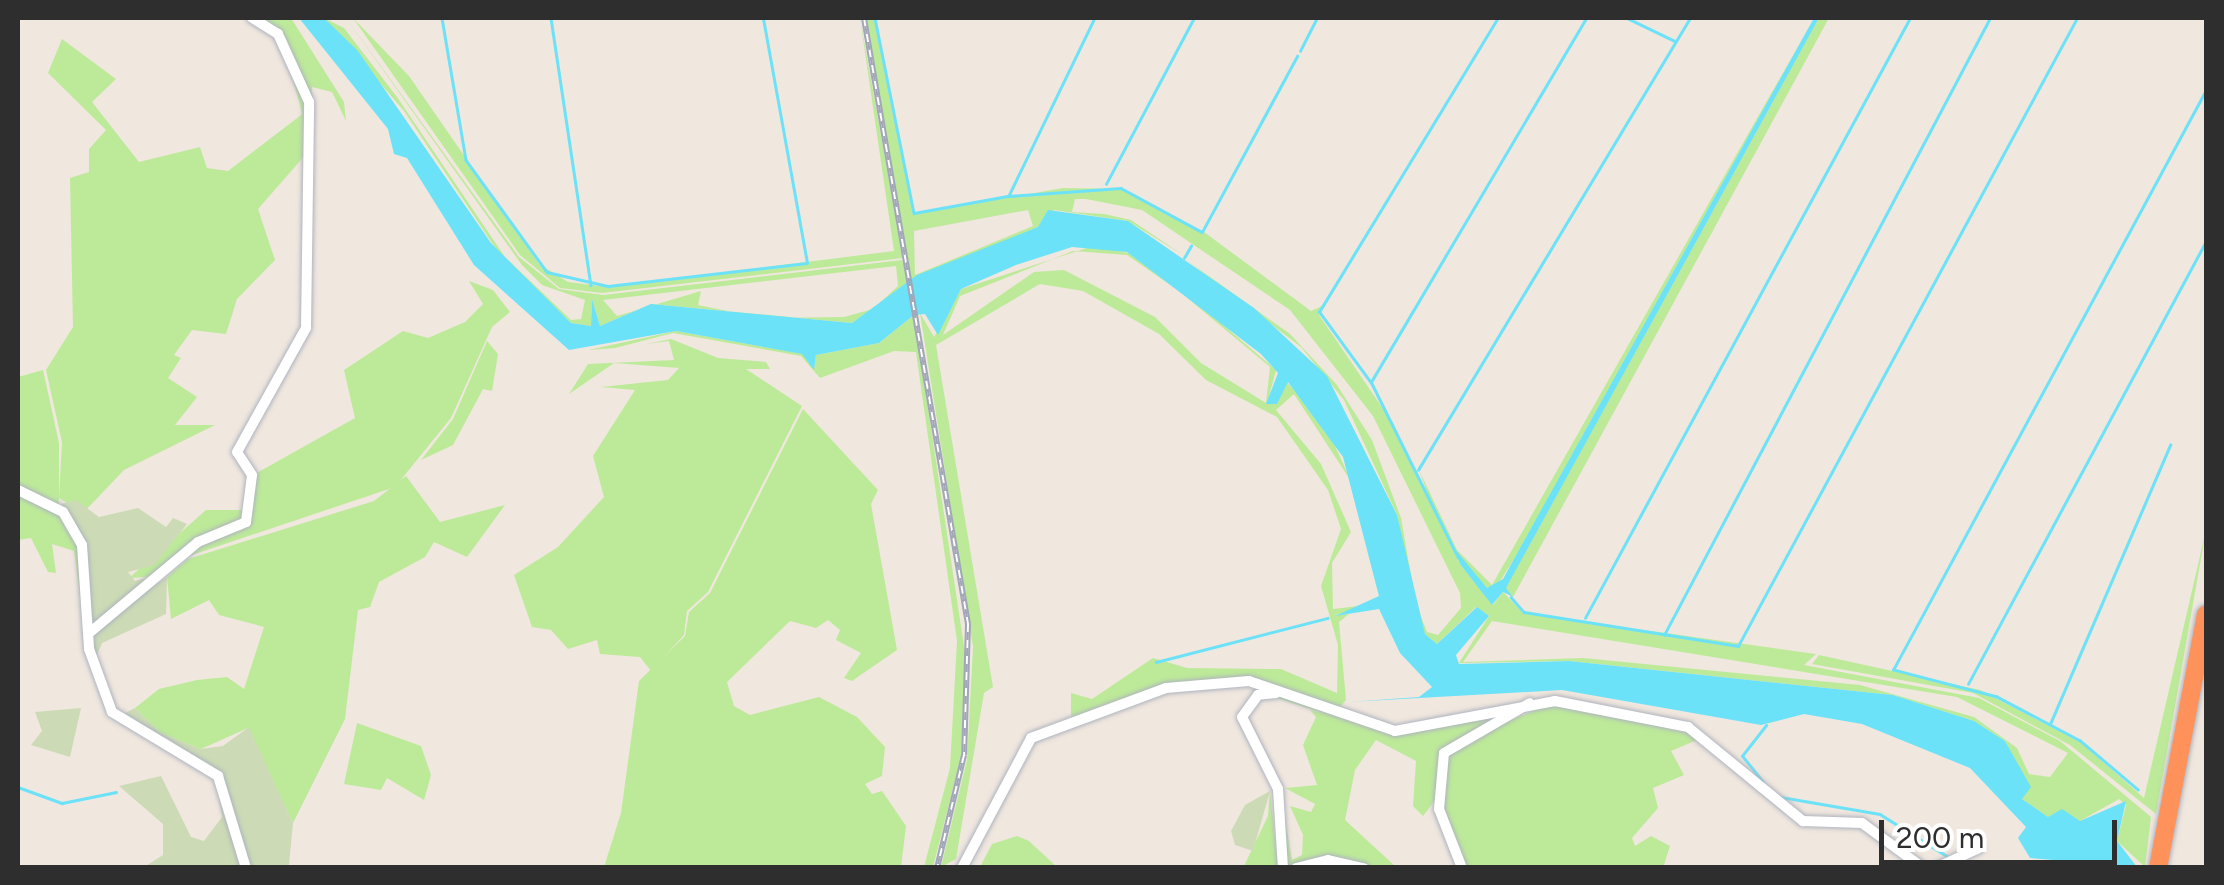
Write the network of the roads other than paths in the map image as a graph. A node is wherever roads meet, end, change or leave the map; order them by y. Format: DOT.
graph roads {
  1 [pos="252,18"];
  2 [pos="18,490"];
  3 [pos="2206,614"];
  4 [pos="88,634"];
  5 [pos="1285,694"];
  6 [pos="1531,702"];
  7 [pos="1979,848"];
  8 [pos="246,868"];
  9 [pos="962,868"];
  10 [pos="1283,868"];
  11 [pos="1296,868"];
  12 [pos="1364,868"];
  13 [pos="1462,868"];
  14 [pos="1923,868"];
  15 [pos="1936,868"];
  16 [pos="2158,868"];
  1 -- 4 [label="street"];
  2 -- 4 [label="street"];
  3 -- 16 [label="highway"];
  4 -- 8 [label="street"];
  5 -- 6 [label="street"];
  5 -- 9 [label="street"];
  5 -- 10 [label="street"];
  6 -- 13 [label="street"];
  6 -- 14 [label="street"];
  7 -- 15 [label="street"];
  11 -- 12 [label="street"];
}
